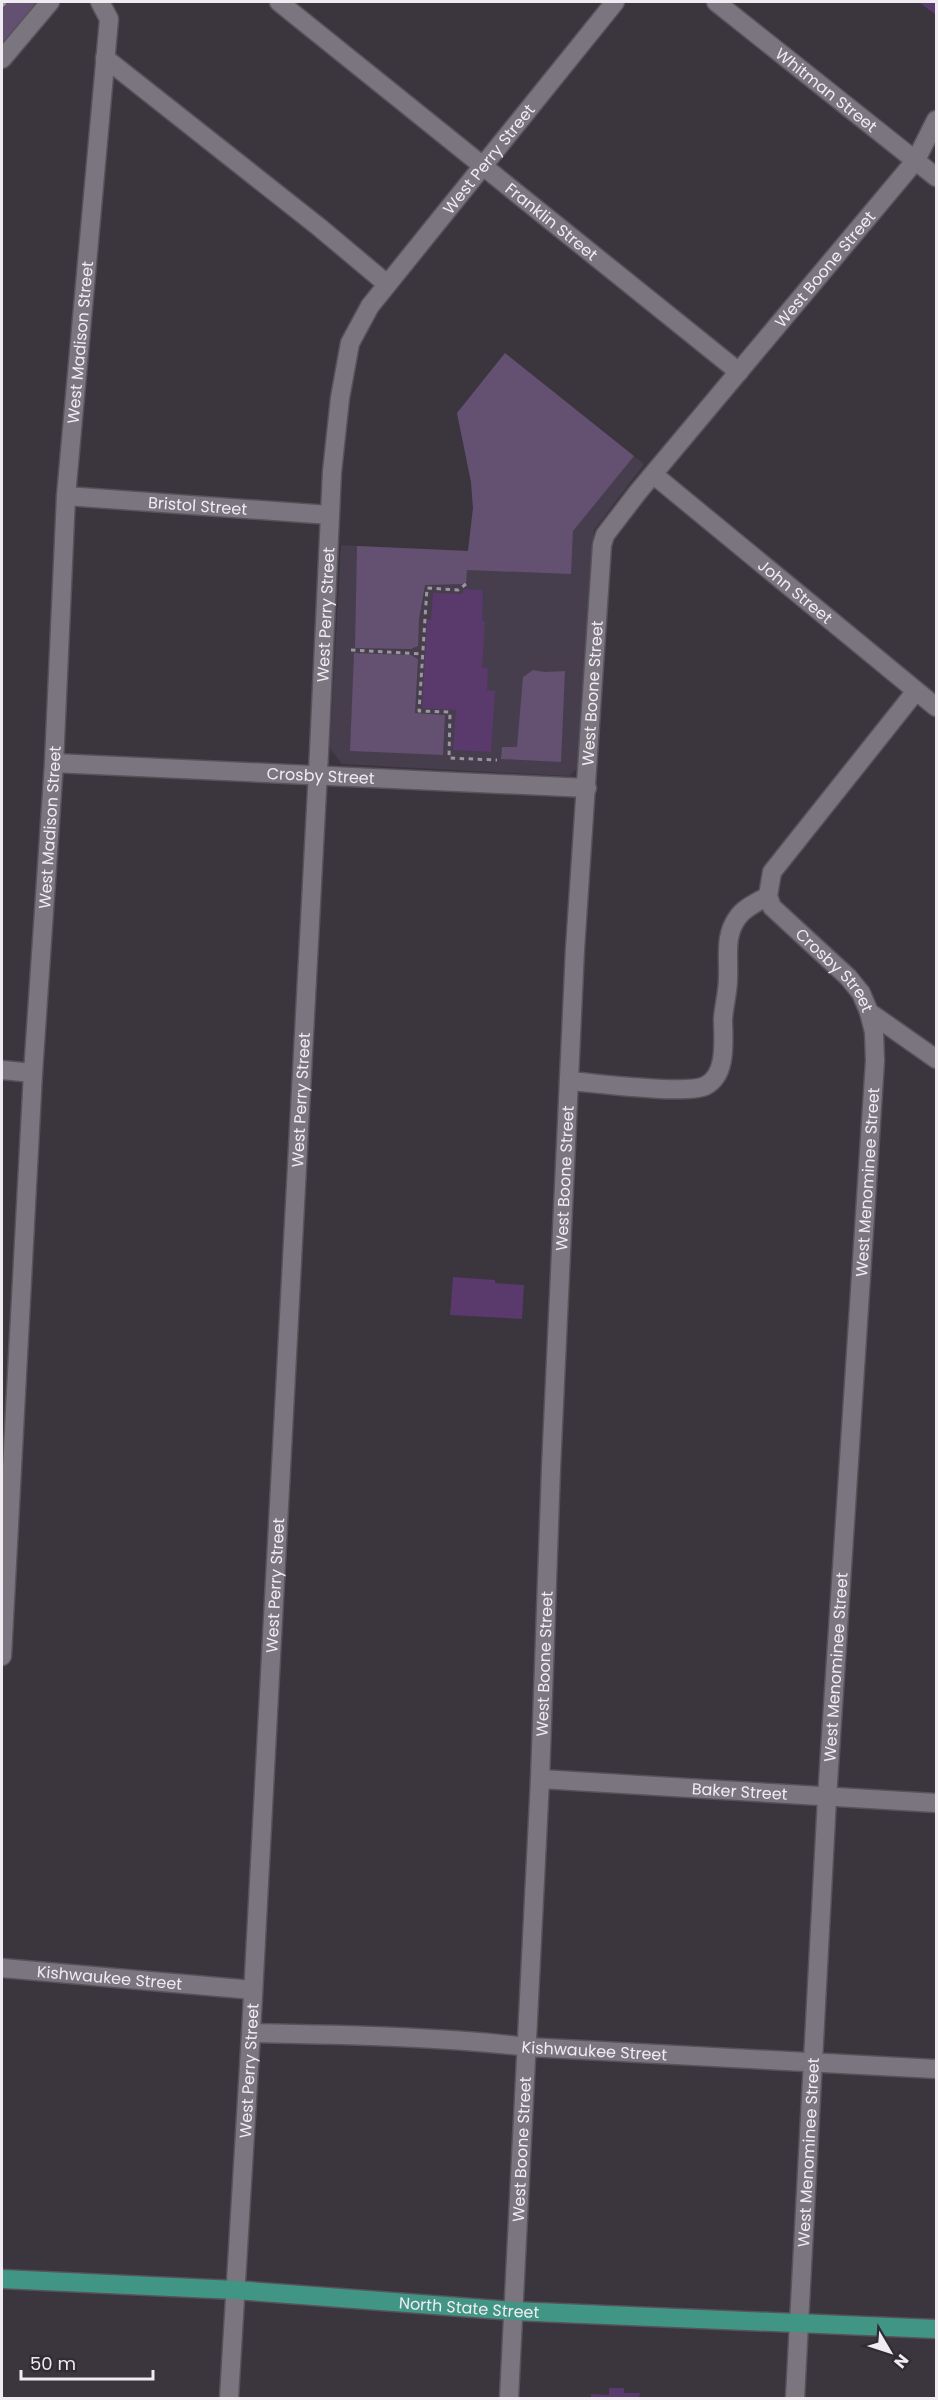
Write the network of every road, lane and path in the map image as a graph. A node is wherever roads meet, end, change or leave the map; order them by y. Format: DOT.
graph roads {
  1 [pos="6,2"];
  2 [pos="50,2"];
  3 [pos="100,2"];
  4 [pos="279,2"];
  5 [pos="615,2"];
  6 [pos="716,2"];
  7 [pos="2,6"];
  8 [pos="105,58"];
  9 [pos="2,59"];
  10 [pos="936,120"];
  11 [pos="936,156"];
  12 [pos="916,160"];
  13 [pos="481,166"];
  14 [pos="936,177"];
  15 [pos="387,284"];
  16 [pos="739,372"];
  17 [pos="654,475"];
  18 [pos="66,496"];
  19 [pos="330,515"];
  20 [pos="466,584"];
  21 [pos="351,650"];
  22 [pos="422,654"];
  23 [pos="916,691"];
  24 [pos="936,707"];
  25 [pos="497,760"];
  26 [pos="54,763"];
  27 [pos="318,776"];
  28 [pos="587,788"];
  29 [pos="768,896"];
  30 [pos="869,1012"];
  31 [pos="936,1059"];
  32 [pos="2,1070"];
  33 [pos="33,1073"];
  34 [pos="569,1081"];
  35 [pos="2,1656"];
  36 [pos="540,1779"];
  37 [pos="828,1798"];
  38 [pos="936,1803"];
  39 [pos="2,1968"];
  40 [pos="253,1990"];
  41 [pos="251,2033"];
  42 [pos="528,2047"];
  43 [pos="813,2063"];
  44 [pos="936,2069"];
  45 [pos="2,2279"];
  46 [pos="235,2290"];
  47 [pos="513,2311"];
  48 [pos="801,2324"];
  49 [pos="936,2329"];
  50 [pos="229,2398"];
  51 [pos="509,2398"];
  52 [pos="795,2398"];
  1 -- 7 [label="path"];
  2 -- 9 [label="street"];
  3 -- 8 [label="street, West Madison Street"];
  4 -- 13 [label="street, Franklin Street"];
  5 -- 13 [label="street, West Perry Street"];
  6 -- 12 [label="street, Whitman Street"];
  8 -- 15 [label="street"];
  8 -- 18 [label="street, West Madison Street"];
  10 -- 12 [label="street, West Boone Street"];
  11 -- 12 [label="street"];
  12 -- 14 [label="street, Whitman Street"];
  12 -- 16 [label="street, West Boone Street"];
  13 -- 15 [label="street, West Perry Street"];
  13 -- 16 [label="street, Franklin Street"];
  15 -- 19 [label="street, West Perry Street"];
  16 -- 17 [label="street, West Boone Street"];
  17 -- 23 [label="street, John Street"];
  17 -- 28 [label="street, West Boone Street"];
  18 -- 19 [label="street, Bristol Street"];
  18 -- 26 [label="street, West Madison Street"];
  19 -- 27 [label="street, West Perry Street"];
  20 -- 22 [label="path"];
  21 -- 22 [label="path"];
  22 -- 25 [label="path"];
  23 -- 24 [label="street, John Street"];
  23 -- 29 [label="street"];
  26 -- 27 [label="street, Crosby Street"];
  26 -- 33 [label="street, West Madison Street"];
  27 -- 28 [label="street, Crosby Street"];
  27 -- 40 [label="street, West Perry Street"];
  28 -- 34 [label="street, West Boone Street"];
  29 -- 30 [label="street, Crosby Street"];
  29 -- 34 [label="street"];
  30 -- 31 [label="street, Crosby Street"];
  30 -- 37 [label="street, West Menominee Street"];
  32 -- 33 [label="street"];
  33 -- 35 [label="street, West Madison Street"];
  34 -- 36 [label="street, West Boone Street"];
  36 -- 37 [label="street, Baker Street"];
  36 -- 42 [label="street, West Boone Street"];
  37 -- 38 [label="street, Baker Street"];
  37 -- 43 [label="street, West Menominee Street"];
  39 -- 40 [label="street, Kishwaukee Street"];
  40 -- 41 [label="street, West Perry Street"];
  41 -- 42 [label="street, Kishwaukee Street"];
  41 -- 46 [label="street, West Perry Street"];
  42 -- 43 [label="street, Kishwaukee Street"];
  42 -- 47 [label="street, West Boone Street"];
  43 -- 44 [label="street, Kishwaukee Street"];
  43 -- 48 [label="street, West Menominee Street"];
  45 -- 46 [label="main road, North State Street"];
  46 -- 47 [label="main road, North State Street"];
  46 -- 50 [label="street, West Perry Street"];
  47 -- 48 [label="main road, North State Street"];
  47 -- 51 [label="street, West Boone Street"];
  48 -- 49 [label="main road, North State Street"];
  48 -- 52 [label="street, West Menominee Street"];
}
